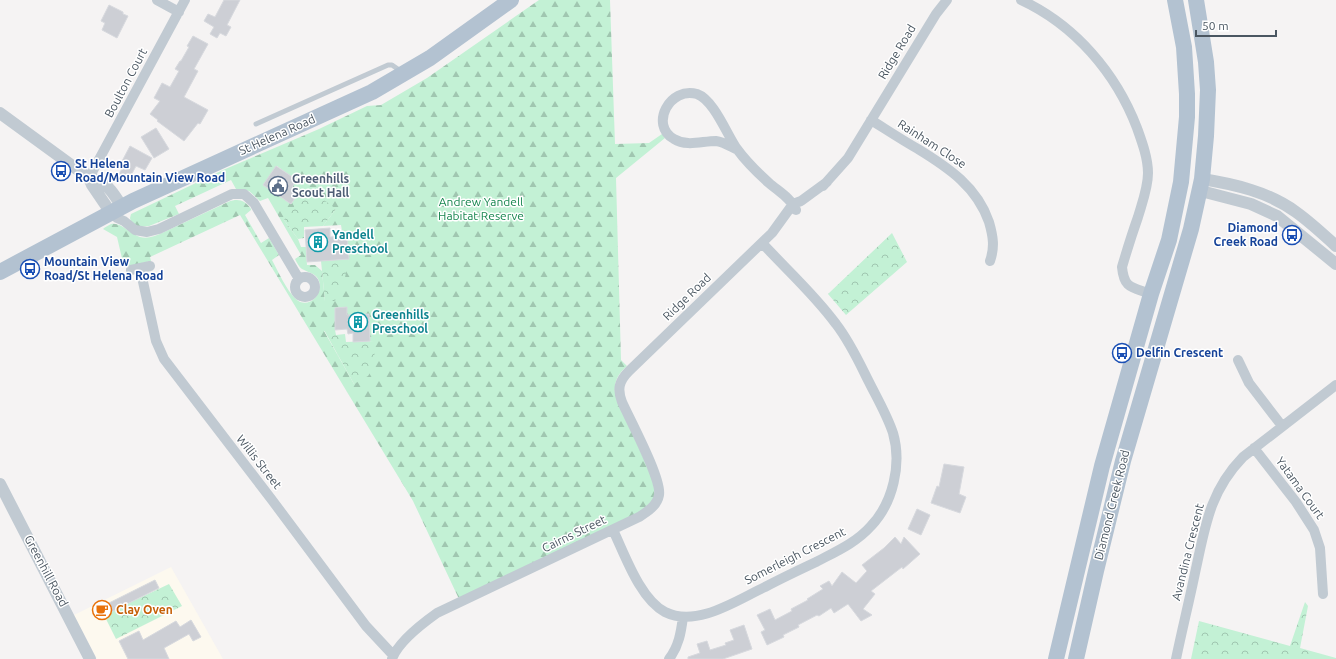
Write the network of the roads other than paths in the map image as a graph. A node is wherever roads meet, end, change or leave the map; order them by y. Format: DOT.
graph roads {
  1 [pos="157,0"];
  2 [pos="185,0"];
  3 [pos="510,0"];
  4 [pos="941,0"];
  5 [pos="947,0"];
  6 [pos="1021,0"];
  7 [pos="1175,0"];
  8 [pos="1196,0"];
  9 [pos="179,12"];
  10 [pos="936,14"];
  11 [pos="404,74"];
  12 [pos="0,113"];
  13 [pos="871,120"];
  14 [pos="256,124"];
  15 [pos="738,150"];
  16 [pos="89,178"];
  17 [pos="1181,182"];
  18 [pos="1202,185"];
  19 [pos="1238,187"];
  20 [pos="1234,200"];
  21 [pos="793,208"];
  22 [pos="119,214"];
  23 [pos="762,244"];
  24 [pos="1336,246"];
  25 [pos="990,261"];
  26 [pos="1336,264"];
  27 [pos="140,268"];
  28 [pos="0,272"];
  29 [pos="299,279"];
  30 [pos="1151,294"];
  31 [pos="1170,300"];
  32 [pos="1238,360"];
  33 [pos="620,381"];
  34 [pos="1336,385"];
  35 [pos="1282,426"];
  36 [pos="1254,448"];
  37 [pos="0,484"];
  38 [pos="612,530"];
  39 [pos="1323,594"];
  40 [pos="683,616"];
  41 [pos="393,657"];
  42 [pos="90,659"];
  43 [pos="669,659"];
  44 [pos="1056,659"];
  45 [pos="1076,659"];
  46 [pos="1176,659"];
  1 -- 9 [label="street"];
  2 -- 9 [label="street, Boulton Court"];
  3 -- 11 [label="main road, St Helena Road"];
  4 -- 10 [label="street, Ridge Road"];
  5 -- 10 [label="street, Ridge Road"];
  6 -- 30 [label="street"];
  7 -- 17 [label="main road, Diamond Creek Road"];
  8 -- 18 [label="main road, Diamond Creek Road"];
  9 -- 16 [label="street, Boulton Court"];
  10 -- 13 [label="street, Ridge Road"];
  11 -- 14 [label="lane, St Helena Road"];
  11 -- 22 [label="main road, St Helena Road"];
  12 -- 16 [label="street"];
  13 -- 21 [label="street, Ridge Road"];
  13 -- 25 [label="street, Rainham Close"];
  15 -- 15 [label="street"];
  15 -- 21 [label="street"];
  16 -- 22 [label="street"];
  17 -- 18 [label="main road"];
  17 -- 30 [label="main road, Diamond Creek Road"];
  18 -- 19 [label="street"];
  18 -- 20 [label="street"];
  18 -- 31 [label="main road, Diamond Creek Road"];
  19 -- 20 [label="street"];
  19 -- 24 [label="street"];
  20 -- 26 [label="street"];
  21 -- 23 [label="street, Ridge Road"];
  22 -- 28 [label="main road, St Helena Road"];
  22 -- 29 [label="street"];
  23 -- 33 [label="street, Ridge Road"];
  23 -- 40 [label="street, Somerleigh Crescent"];
  27 -- 41 [label="street, Willis Street"];
  30 -- 31 [label="main road"];
  30 -- 44 [label="main road, Diamond Creek Road"];
  31 -- 45 [label="main road, Diamond Creek Road"];
  32 -- 35 [label="street"];
  33 -- 38 [label="street, Cairns Street"];
  34 -- 35 [label="street, Avandina Crescent"];
  35 -- 36 [label="street, Avandina Crescent"];
  36 -- 39 [label="street, Yatama Court"];
  36 -- 46 [label="street, Avandina Crescent"];
  37 -- 42 [label="street, Greenhill Road"];
  38 -- 40 [label="street, Somerleigh Crescent"];
  38 -- 41 [label="street, Cairns Street"];
  40 -- 43 [label="street"];
}
